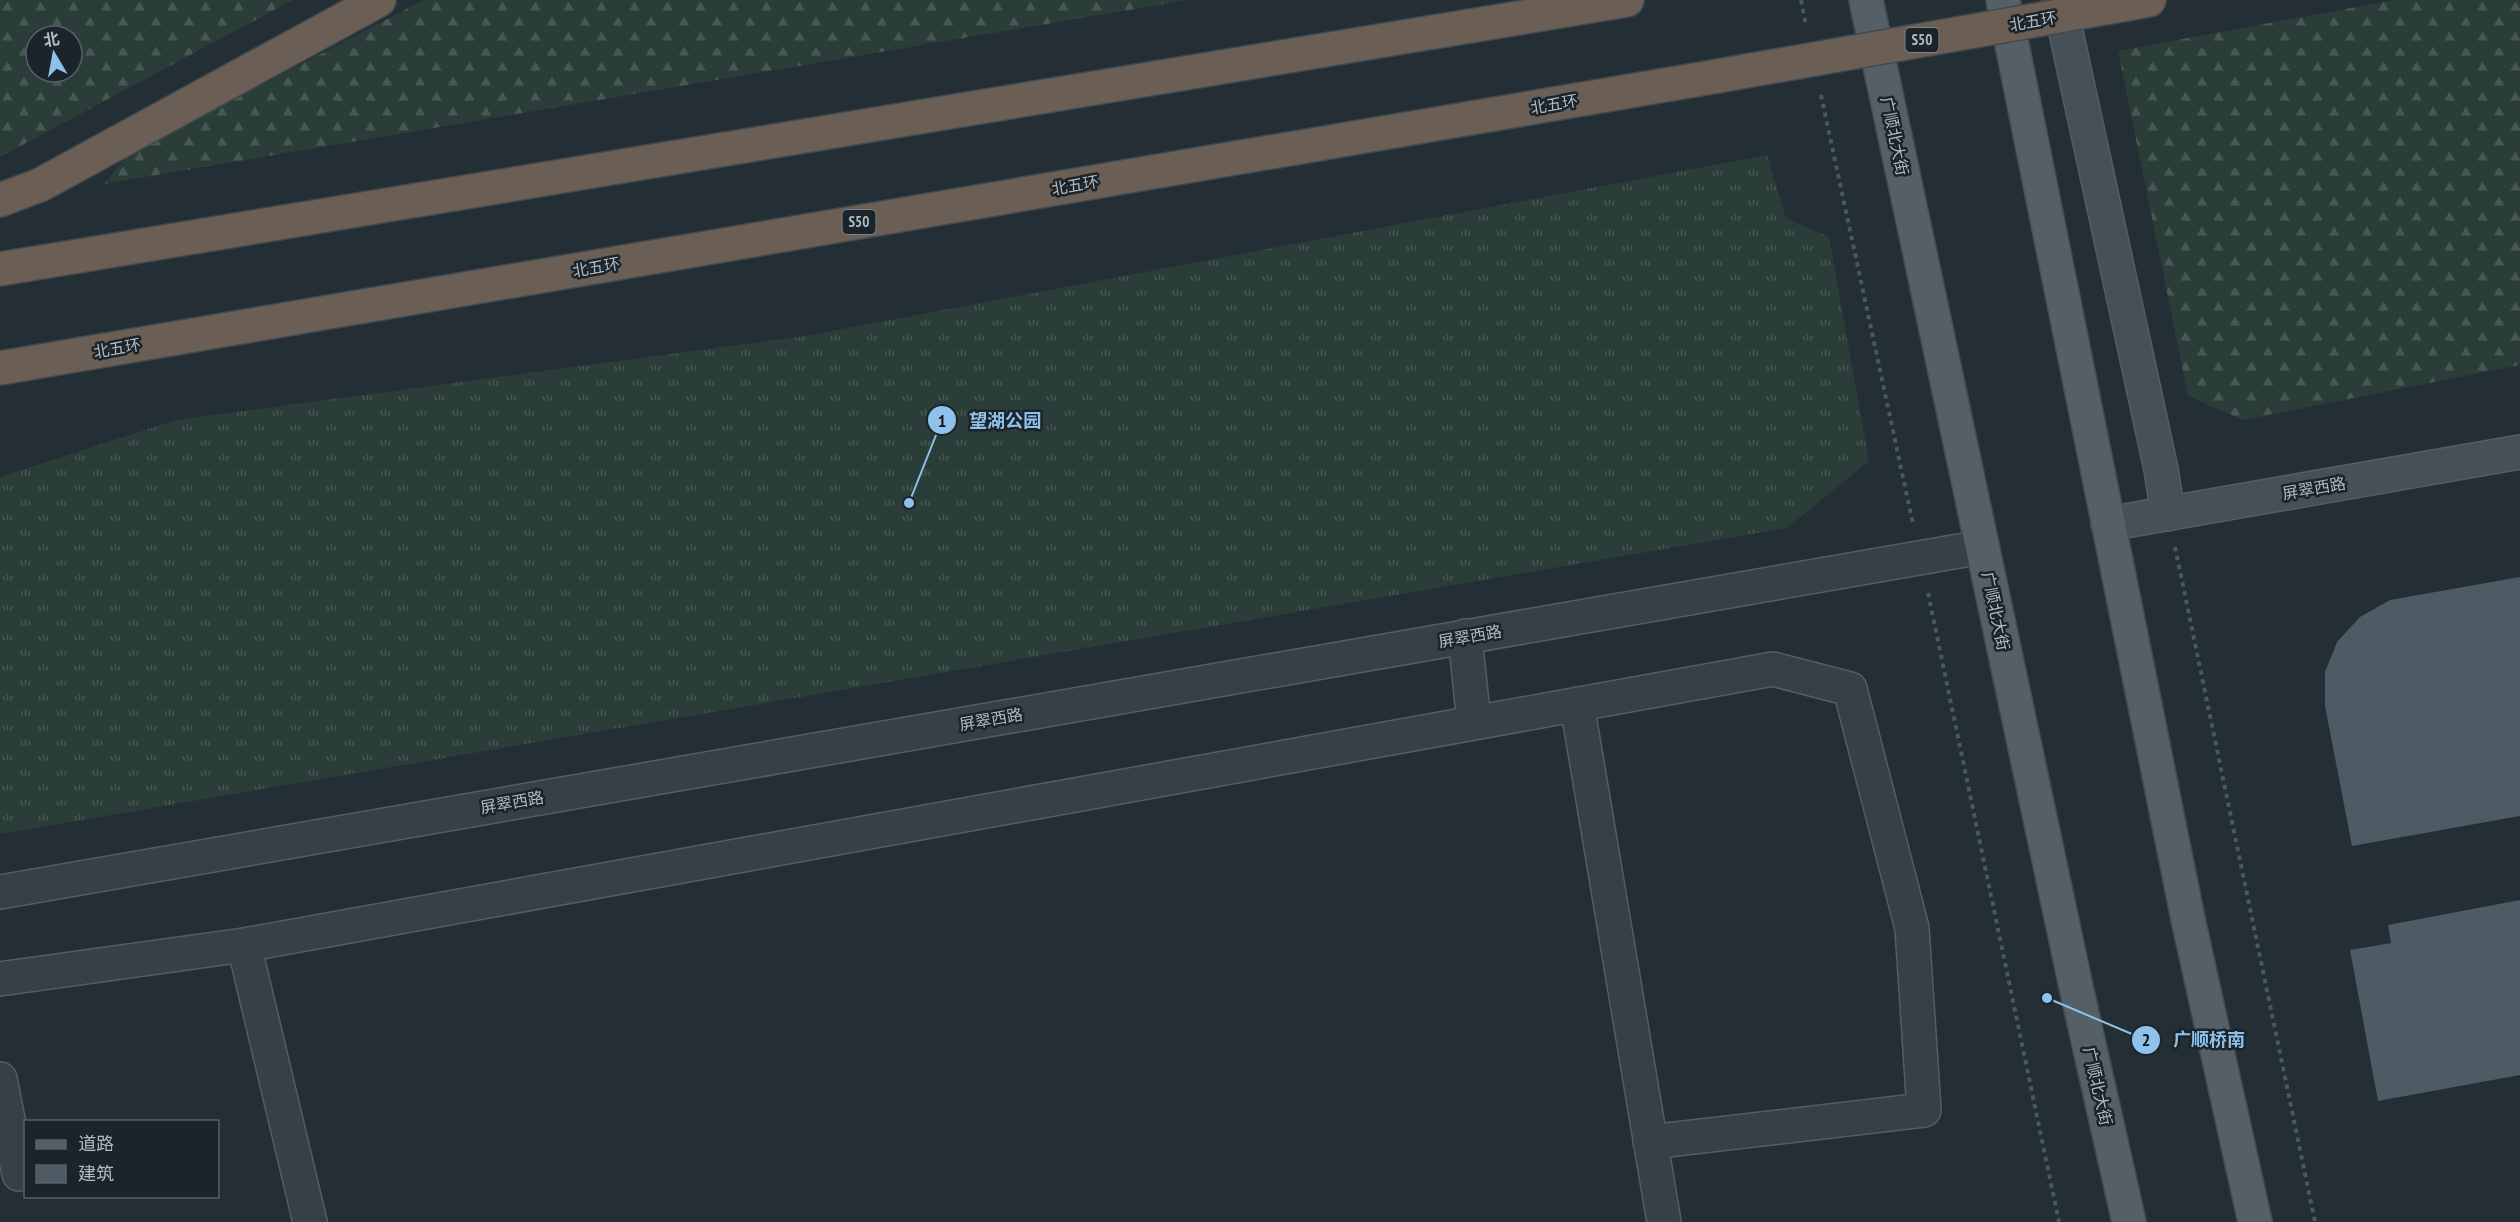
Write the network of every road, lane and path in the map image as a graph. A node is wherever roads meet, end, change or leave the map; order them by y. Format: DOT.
graph roads {
  1 [pos="379,0"];
  2 [pos="1627,0"];
  3 [pos="1801,0"];
  4 [pos="1866,0"];
  5 [pos="2003,0"];
  6 [pos="2059,0"];
  7 [pos="2138,2"];
  8 [pos="1808,35"];
  9 [pos="1821,93"];
  10 [pos="0,200"];
  11 [pos="0,269"];
  12 [pos="0,368"];
  13 [pos="2520,452"];
  14 [pos="2168,514"];
  15 [pos="2108,524"];
  16 [pos="1982,547"];
  17 [pos="1920,557"];
  18 [pos="1465,636"];
  19 [pos="1577,704"];
  20 [pos="1474,723"];
  21 [pos="0,892"];
  22 [pos="243,945"];
  23 [pos="0,979"];
  24 [pos="0,1079"];
  25 [pos="1650,1142"];
  26 [pos="19,1174"];
  27 [pos="310,1222"];
  28 [pos="1664,1222"];
  29 [pos="2059,1222"];
  30 [pos="2129,1222"];
  31 [pos="2254,1222"];
  32 [pos="2315,1222"];
  1 -- 10 [label="highway"];
  2 -- 11 [label="highway"];
  3 -- 8 [label="path"];
  4 -- 16 [label="main road, 广顺北大街"];
  5 -- 15 [label="main road"];
  6 -- 14 [label="street"];
  7 -- 12 [label="highway, 北五环 / S50, bridge"];
  9 -- 17 [label="path"];
  13 -- 14 [label="street, 屏翠西路"];
  14 -- 15 [label="street, 屏翠西路"];
  14 -- 32 [label="path"];
  15 -- 31 [label="main road"];
  16 -- 17 [label="street, 屏翠西路"];
  16 -- 30 [label="main road, 广顺北大街"];
  17 -- 18 [label="street, 屏翠西路"];
  17 -- 29 [label="path"];
  18 -- 20 [label="street"];
  18 -- 21 [label="street, 屏翠西路"];
  19 -- 20 [label="street"];
  19 -- 25 [label="street"];
  19 -- 25 [label="street"];
  20 -- 22 [label="street"];
  22 -- 23 [label="street"];
  22 -- 27 [label="street"];
  24 -- 26 [label="street"];
  25 -- 28 [label="street"];
}
